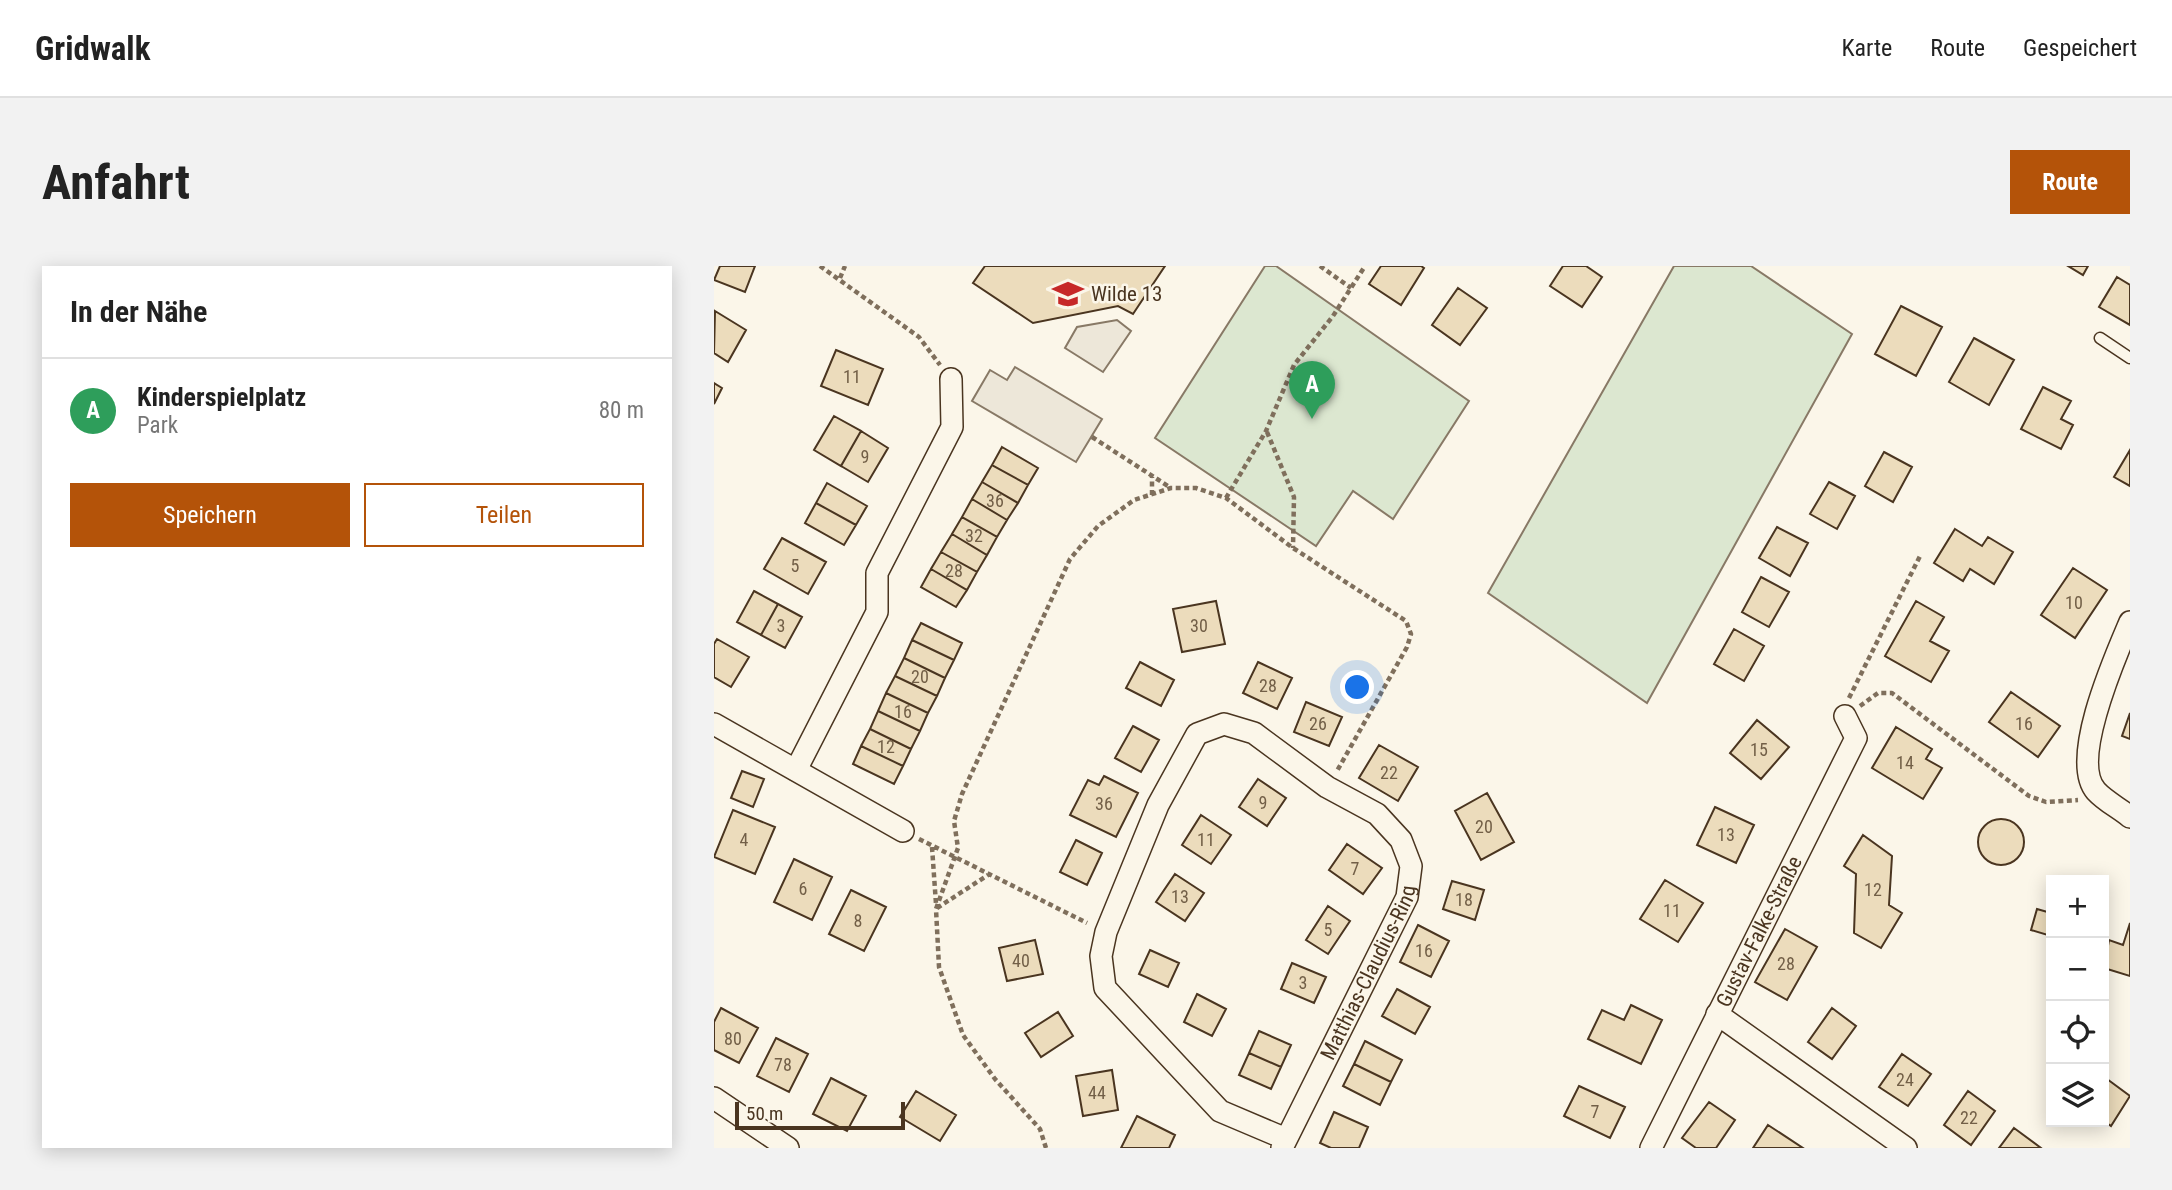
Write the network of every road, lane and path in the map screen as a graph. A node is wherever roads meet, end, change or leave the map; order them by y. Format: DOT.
graph roads {
  1 [pos="820,266"];
  2 [pos="845,266"];
  3 [pos="1320,266"];
  4 [pos="1366,266"];
  5 [pos="839,278"];
  6 [pos="1351,288"];
  7 [pos="2100,338"];
  8 [pos="2130,358"];
  9 [pos="951,379"];
  10 [pos="1266,431"];
  11 [pos="1092,437"];
  12 [pos="1152,477"];
  13 [pos="1171,488"];
  14 [pos="1152,495"];
  15 [pos="1226,498"];
  16 [pos="1293,548"];
  17 [pos="1920,556"];
  18 [pos="2130,622"];
  19 [pos="1845,716"];
  20 [pos="714,724"];
  21 [pos="796,769"];
  22 [pos="1327,787"];
  23 [pos="2094,789"];
  24 [pos="2130,817"];
  25 [pos="903,831"];
  26 [pos="932,846"];
  27 [pos="953,858"];
  28 [pos="988,875"];
  29 [pos="936,909"];
  30 [pos="1106,932"];
  31 [pos="1717,1014"];
  32 [pos="714,1098"];
  33 [pos="1284,1143"];
  34 [pos="788,1148"];
  35 [pos="1046,1148"];
  36 [pos="1651,1148"];
  37 [pos="1906,1148"];
  1 -- 5 [label="path"];
  2 -- 5 [label="path"];
  3 -- 6 [label="path"];
  4 -- 6 [label="path"];
  5 -- 9 [label="path"];
  6 -- 10 [label="path"];
  7 -- 8 [label="lane"];
  9 -- 21 [label="street"];
  10 -- 15 [label="path"];
  10 -- 16 [label="path"];
  11 -- 12 [label="path"];
  12 -- 13 [label="path"];
  12 -- 14 [label="path"];
  13 -- 14 [label="path"];
  13 -- 15 [label="path"];
  14 -- 27 [label="path"];
  15 -- 16 [label="path"];
  16 -- 22 [label="path"];
  17 -- 19 [label="path"];
  18 -- 23 [label="street"];
  19 -- 23 [label="path"];
  19 -- 31 [label="street, Gustav-Falke-Straße"];
  20 -- 21 [label="street"];
  21 -- 25 [label="street"];
  22 -- 30 [label="street, Matthias-Claudius-Ring"];
  22 -- 33 [label="street, Matthias-Claudius-Ring"];
  23 -- 24 [label="street"];
  25 -- 26 [label="path"];
  26 -- 27 [label="path"];
  26 -- 29 [label="path"];
  27 -- 28 [label="path"];
  27 -- 29 [label="path"];
  28 -- 29 [label="path"];
  28 -- 30 [label="path"];
  29 -- 35 [label="path"];
  30 -- 33 [label="street, Matthias-Claudius-Ring"];
  31 -- 36 [label="street, Gustav-Falke-Straße"];
  31 -- 37 [label="street"];
  32 -- 34 [label="street"];
}
